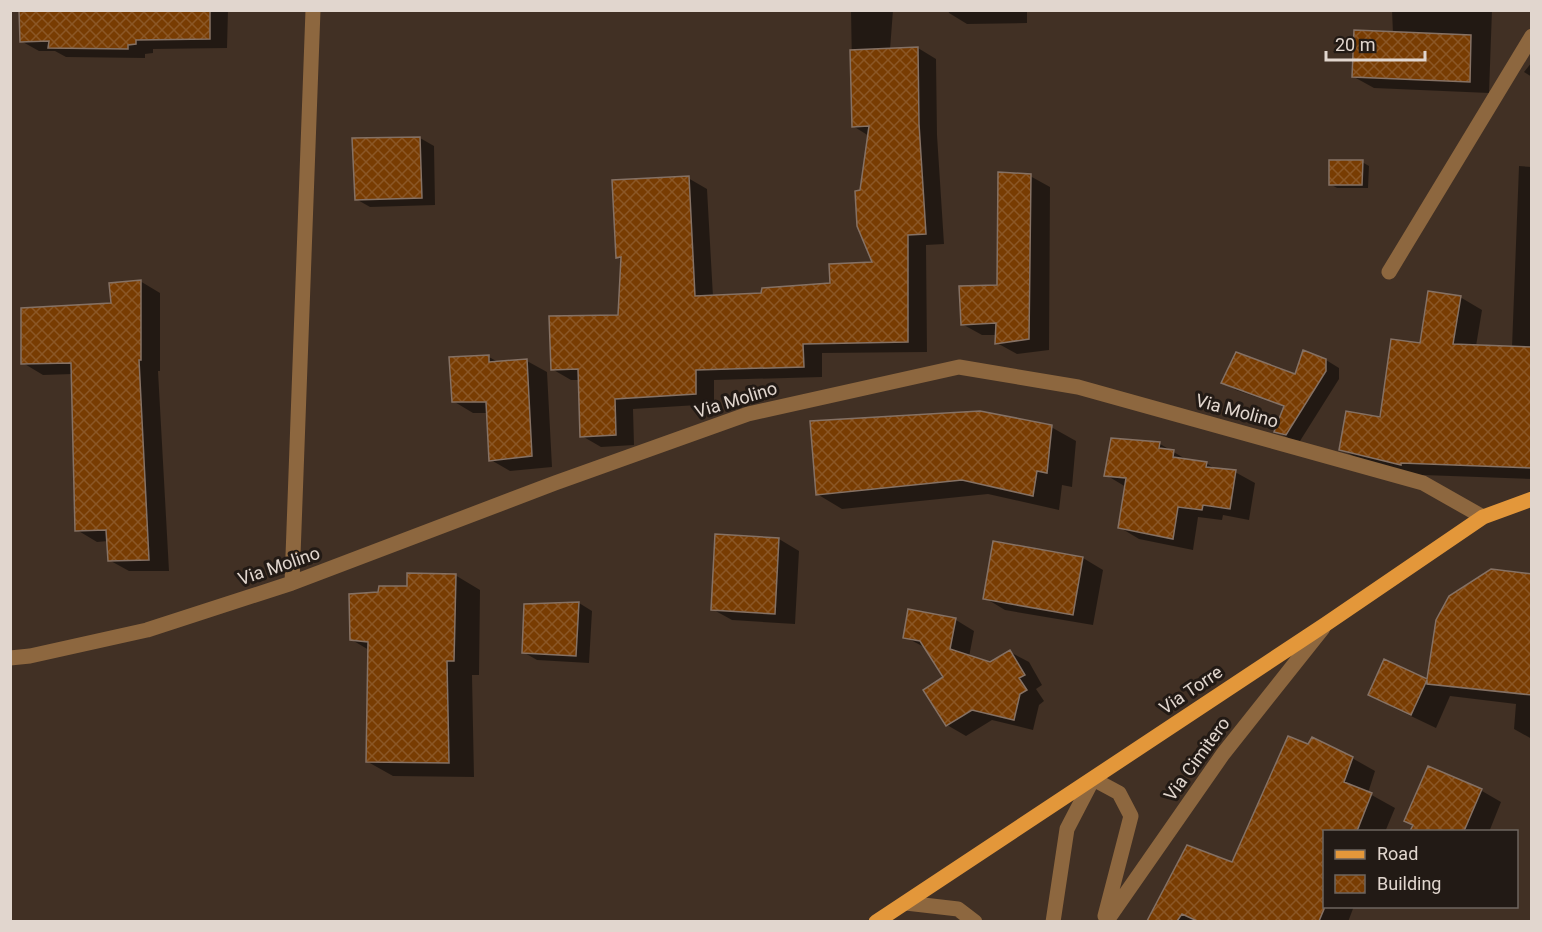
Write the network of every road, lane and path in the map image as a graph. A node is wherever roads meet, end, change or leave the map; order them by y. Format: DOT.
graph roads {
  1 [pos="313,10"];
  2 [pos="1532,36"];
  3 [pos="1389,272"];
  4 [pos="1532,499"];
  5 [pos="1483,517"];
  6 [pos="292,583"];
  7 [pos="1326,624"];
  8 [pos="10,658"];
  9 [pos="1092,779"];
  10 [pos="906,903"];
  11 [pos="876,921"];
  12 [pos="975,921"];
  13 [pos="1053,921"];
  14 [pos="1104,921"];
  1 -- 6 [label="street"];
  2 -- 3 [label="street"];
  4 -- 5 [label="main road, Via Torre"];
  5 -- 6 [label="street, Via Molino"];
  5 -- 7 [label="main road, Via Torre"];
  6 -- 8 [label="street, Via Molino"];
  7 -- 9 [label="main road, Via Torre"];
  7 -- 14 [label="street, Via Cimitero"];
  9 -- 10 [label="main road, Via Torre"];
  9 -- 13 [label="street"];
  9 -- 14 [label="street, Via Cimitero"];
  10 -- 11 [label="main road, Via Torre"];
  10 -- 12 [label="street"];
}
